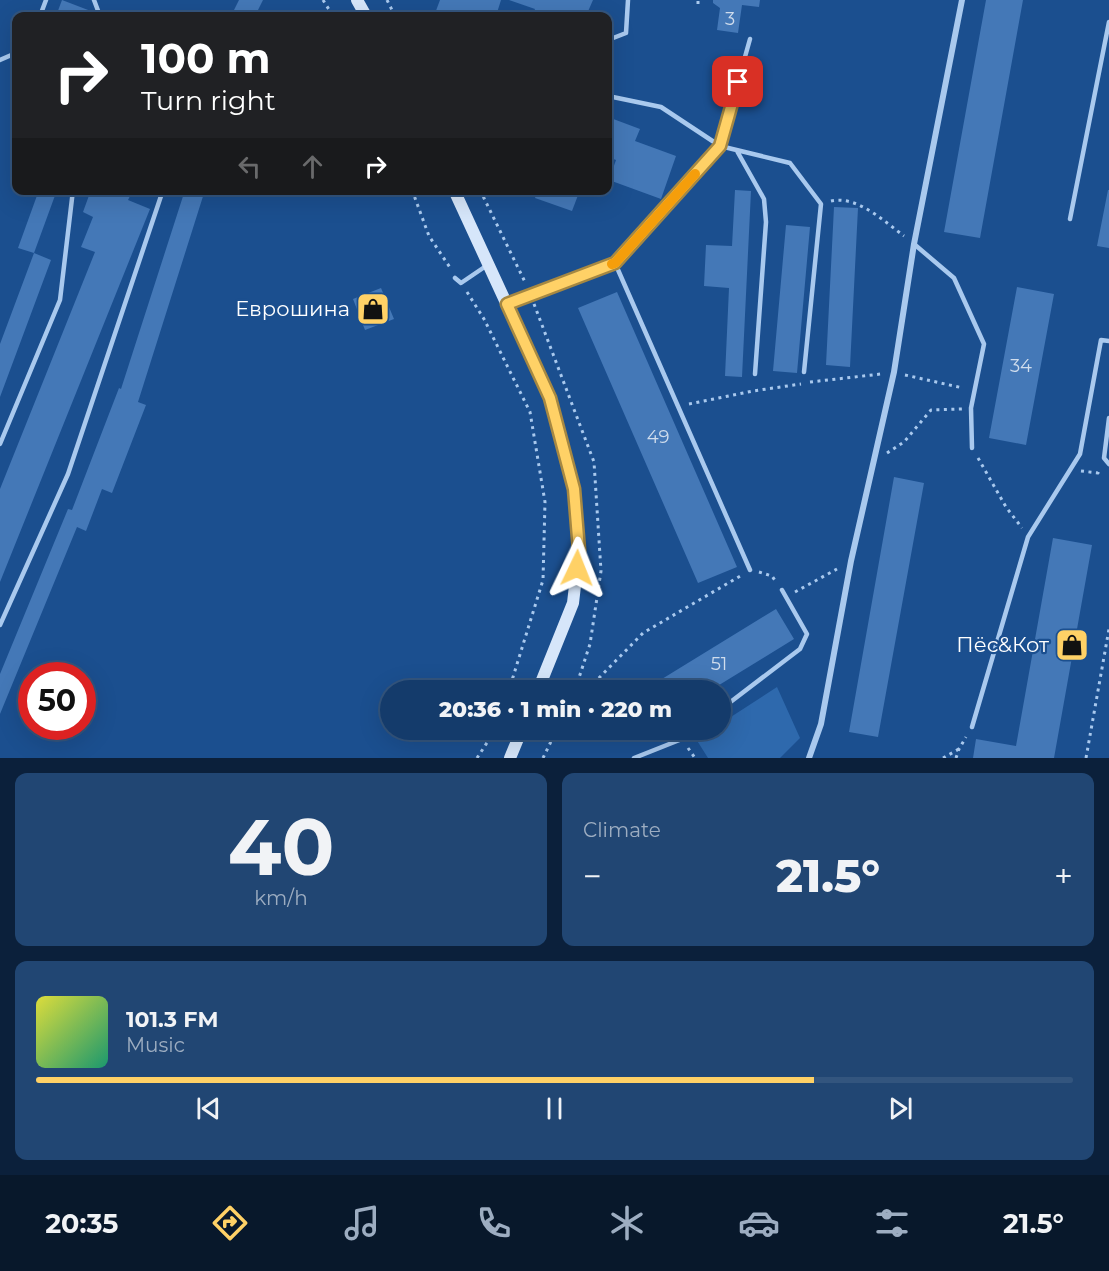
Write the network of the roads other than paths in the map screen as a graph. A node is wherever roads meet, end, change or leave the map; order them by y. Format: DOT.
graph roads {
  1 [pos="628,0"];
  2 [pos="962,0"];
  3 [pos="1109,22"];
  4 [pos="612,38"];
  5 [pos="750,39"];
  6 [pos="612,97"];
  7 [pos="720,146"];
  8 [pos="736,150"];
  9 [pos="72,195"];
  10 [pos="161,195"];
  11 [pos="456,195"];
  12 [pos="1070,219"];
  13 [pos="914,244"];
  14 [pos="615,263"];
  15 [pos="488,265"];
  16 [pos="455,278"];
  17 [pos="507,304"];
  18 [pos="1109,342"];
  19 [pos="804,372"];
  20 [pos="755,374"];
  21 [pos="1109,418"];
  22 [pos="0,444"];
  23 [pos="972,448"];
  24 [pos="1109,464"];
  25 [pos="750,570"];
  26 [pos="782,590"];
  27 [pos="0,625"];
  28 [pos="542,680"];
  29 [pos="731,702"];
  30 [pos="972,728"];
  31 [pos="517,740"];
  32 [pos="682,740"];
  33 [pos="510,758"];
  34 [pos="634,758"];
  35 [pos="809,758"];
  1 -- 4 [label="lane"];
  2 -- 13 [label="street"];
  3 -- 12 [label="lane"];
  5 -- 7 [label="lane"];
  6 -- 7 [label="lane"];
  7 -- 8 [label="lane"];
  7 -- 14 [label="lane"];
  8 -- 19 [label="lane"];
  8 -- 20 [label="lane"];
  9 -- 22 [label="lane"];
  10 -- 27 [label="lane"];
  11 -- 15 [label="main road"];
  13 -- 23 [label="lane"];
  13 -- 35 [label="street"];
  14 -- 17 [label="lane"];
  14 -- 25 [label="lane"];
  15 -- 16 [label="lane"];
  15 -- 17 [label="main road"];
  17 -- 28 [label="main road"];
  18 -- 30 [label="lane"];
  21 -- 24 [label="lane"];
  26 -- 29 [label="lane"];
  31 -- 33 [label="main road"];
  32 -- 34 [label="lane"];
}
